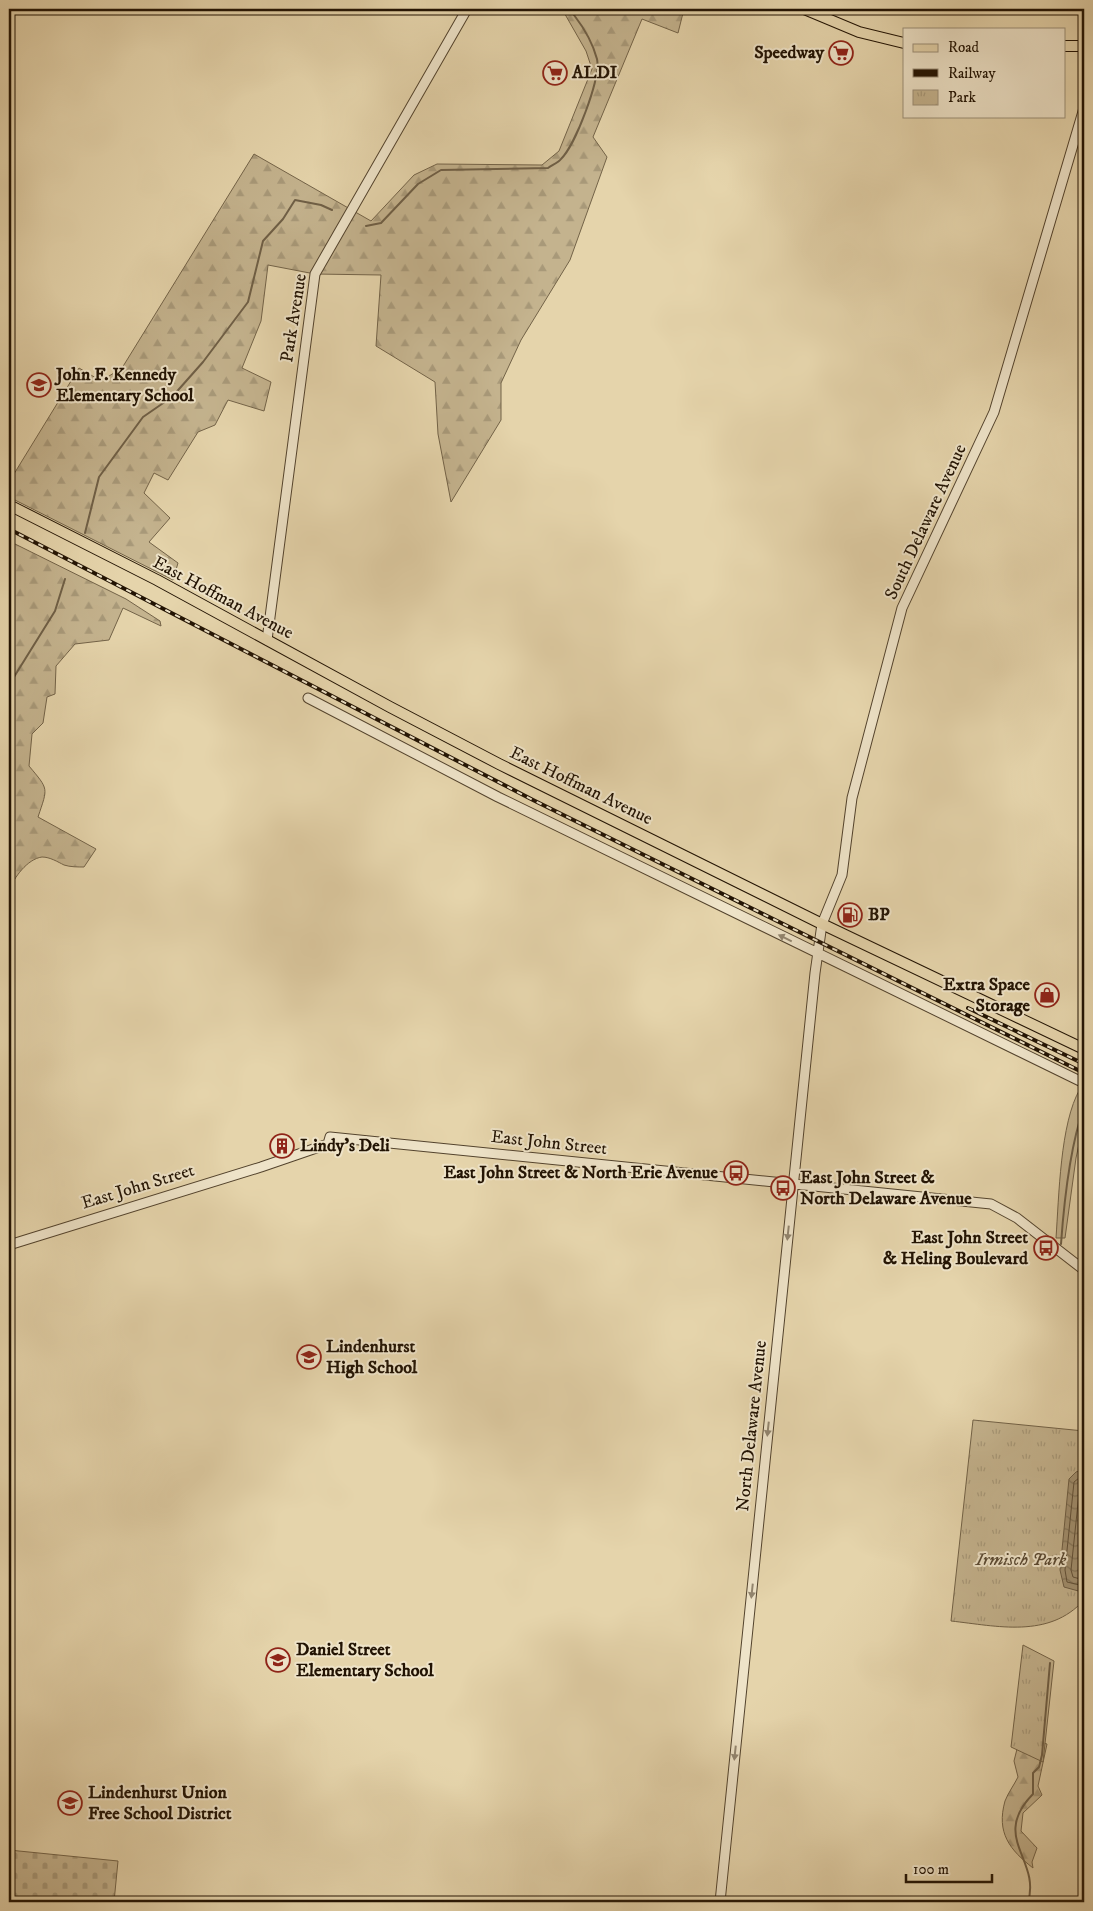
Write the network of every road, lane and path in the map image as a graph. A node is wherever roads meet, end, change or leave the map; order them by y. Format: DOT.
graph roads {
  1 [pos="468,9"];
  2 [pos="804,9"];
  3 [pos="903,43"];
  4 [pos="1066,46"];
  5 [pos="1084,46"];
  6 [pos="1084,108"];
  7 [pos="9,505"];
  8 [pos="267,640"];
  9 [pos="308,698"];
  10 [pos="822,924"];
  11 [pos="817,954"];
  12 [pos="1084,1050"];
  13 [pos="1084,1083"];
  14 [pos="793,1184"];
  15 [pos="9,1245"];
  16 [pos="1084,1270"];
  17 [pos="720,1902"];
  1 -- 8 [label="street, Park Avenue"];
  2 -- 3 [label="main road"];
  4 -- 5 [label="main road"];
  6 -- 10 [label="street, South Delaware Avenue"];
  7 -- 8 [label="main road, East Hoffman Avenue"];
  8 -- 10 [label="main road, East Hoffman Avenue"];
  11 -- 9 [label="street, one-way"];
  10 -- 11 [label="street, South Delaware Avenue"];
  10 -- 12 [label="main road, East Hoffman Avenue"];
  11 -- 13 [label="street"];
  11 -- 14 [label="street, North Delaware Avenue"];
  14 -- 15 [label="street, East John Street"];
  14 -- 16 [label="street, East John Street"];
  14 -- 17 [label="street, North Delaware Avenue, one-way"];
}
